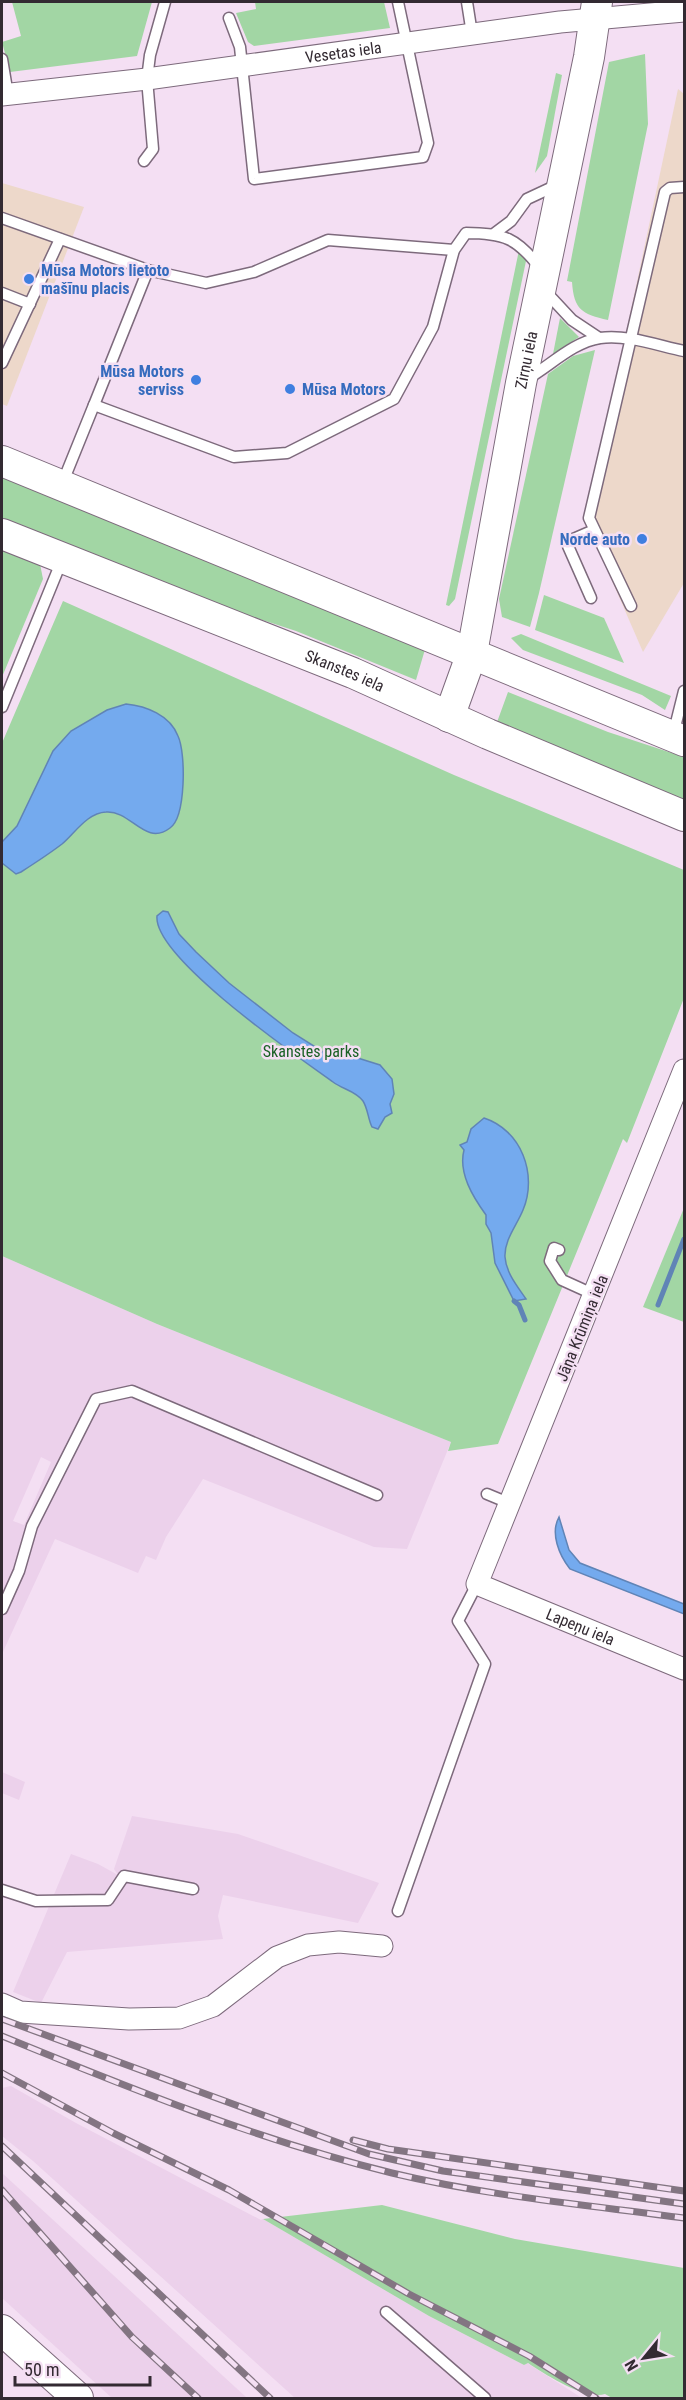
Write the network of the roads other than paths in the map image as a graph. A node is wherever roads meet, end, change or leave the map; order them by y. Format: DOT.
graph roads {
  1 [pos="165,2"];
  2 [pos="398,2"];
  3 [pos="466,2"];
  4 [pos="596,10"];
  5 [pos="684,11"];
  6 [pos="229,18"];
  7 [pos="472,34"];
  8 [pos="407,43"];
  9 [pos="2,59"];
  10 [pos="240,66"];
  11 [pos="147,79"];
  12 [pos="5,95"];
  13 [pos="144,161"];
  14 [pos="563,182"];
  15 [pos="684,187"];
  16 [pos="2,218"];
  17 [pos="495,233"];
  18 [pos="60,239"];
  19 [pos="454,249"];
  20 [pos="148,270"];
  21 [pos="543,280"];
  22 [pos="2,293"];
  23 [pos="30,304"];
  24 [pos="599,338"];
  25 [pos="632,340"];
  26 [pos="684,351"];
  27 [pos="2,363"];
  28 [pos="521,383"];
  29 [pos="94,405"];
  30 [pos="2,461"];
  31 [pos="61,486"];
  32 [pos="594,530"];
  33 [pos="2,534"];
  34 [pos="62,560"];
  35 [pos="591,598"];
  36 [pos="631,606"];
  37 [pos="472,653"];
  38 [pos="684,691"];
  39 [pos="2,707"];
  40 [pos="449,717"];
  41 [pos="679,738"];
  42 [pos="684,816"];
  43 [pos="684,1070"];
  44 [pos="559,1250"];
  45 [pos="595,1296"];
  46 [pos="487,1494"];
  47 [pos="377,1495"];
  48 [pos="511,1504"];
  49 [pos="477,1584"];
  50 [pos="2,1609"];
  51 [pos="684,1669"];
  52 [pos="193,1889"];
  53 [pos="2,1890"];
  54 [pos="398,1911"];
  55 [pos="382,1946"];
  56 [pos="2,2004"];
  57 [pos="386,2312"];
  58 [pos="2,2330"];
  59 [pos="78,2398"];
  60 [pos="485,2398"];
  1 -- 11 [label="lane"];
  2 -- 8 [label="lane"];
  3 -- 7 [label="lane"];
  4 -- 5 [label="street, Vesetas iela"];
  4 -- 7 [label="street, Vesetas iela"];
  4 -- 14 [label="main road, Zirņu iela"];
  6 -- 10 [label="lane"];
  7 -- 8 [label="street, Vesetas iela"];
  8 -- 10 [label="street, Vesetas iela"];
  8 -- 10 [label="lane"];
  9 -- 12 [label="lane"];
  10 -- 11 [label="street, Vesetas iela"];
  11 -- 12 [label="street, Vesetas iela"];
  11 -- 13 [label="lane"];
  14 -- 17 [label="lane"];
  14 -- 21 [label="main road, Zirņu iela"];
  15 -- 25 [label="lane"];
  16 -- 18 [label="lane"];
  17 -- 19 [label="lane"];
  17 -- 21 [label="lane"];
  18 -- 20 [label="lane"];
  18 -- 23 [label="lane"];
  19 -- 20 [label="lane"];
  19 -- 29 [label="lane"];
  20 -- 29 [label="lane"];
  21 -- 24 [label="lane"];
  21 -- 28 [label="main road, Zirņu iela"];
  22 -- 23 [label="lane"];
  23 -- 27 [label="lane"];
  24 -- 25 [label="lane"];
  24 -- 28 [label="lane"];
  25 -- 26 [label="lane"];
  25 -- 32 [label="lane"];
  28 -- 37 [label="main road, Zirņu iela"];
  29 -- 31 [label="lane"];
  30 -- 31 [label="main road"];
  31 -- 37 [label="main road"];
  32 -- 35 [label="lane"];
  32 -- 36 [label="lane"];
  33 -- 34 [label="main road, Skanstes iela"];
  34 -- 39 [label="lane"];
  34 -- 40 [label="main road, Skanstes iela"];
  37 -- 40 [label="main road, Zirņu iela"];
  37 -- 41 [label="main road"];
  38 -- 41 [label="lane"];
  40 -- 42 [label="main road, Skanstes iela"];
  43 -- 45 [label="street, Jāņa Krūmiņa iela"];
  44 -- 45 [label="lane"];
  45 -- 48 [label="street, Jāņa Krūmiņa iela"];
  46 -- 48 [label="lane"];
  47 -- 50 [label="lane"];
  48 -- 49 [label="street, Jāņa Krūmiņa iela"];
  49 -- 51 [label="street, Lapeņu iela"];
  49 -- 54 [label="lane"];
  52 -- 53 [label="lane"];
  55 -- 56 [label="street"];
  57 -- 60 [label="lane"];
  58 -- 59 [label="main road"];
}
